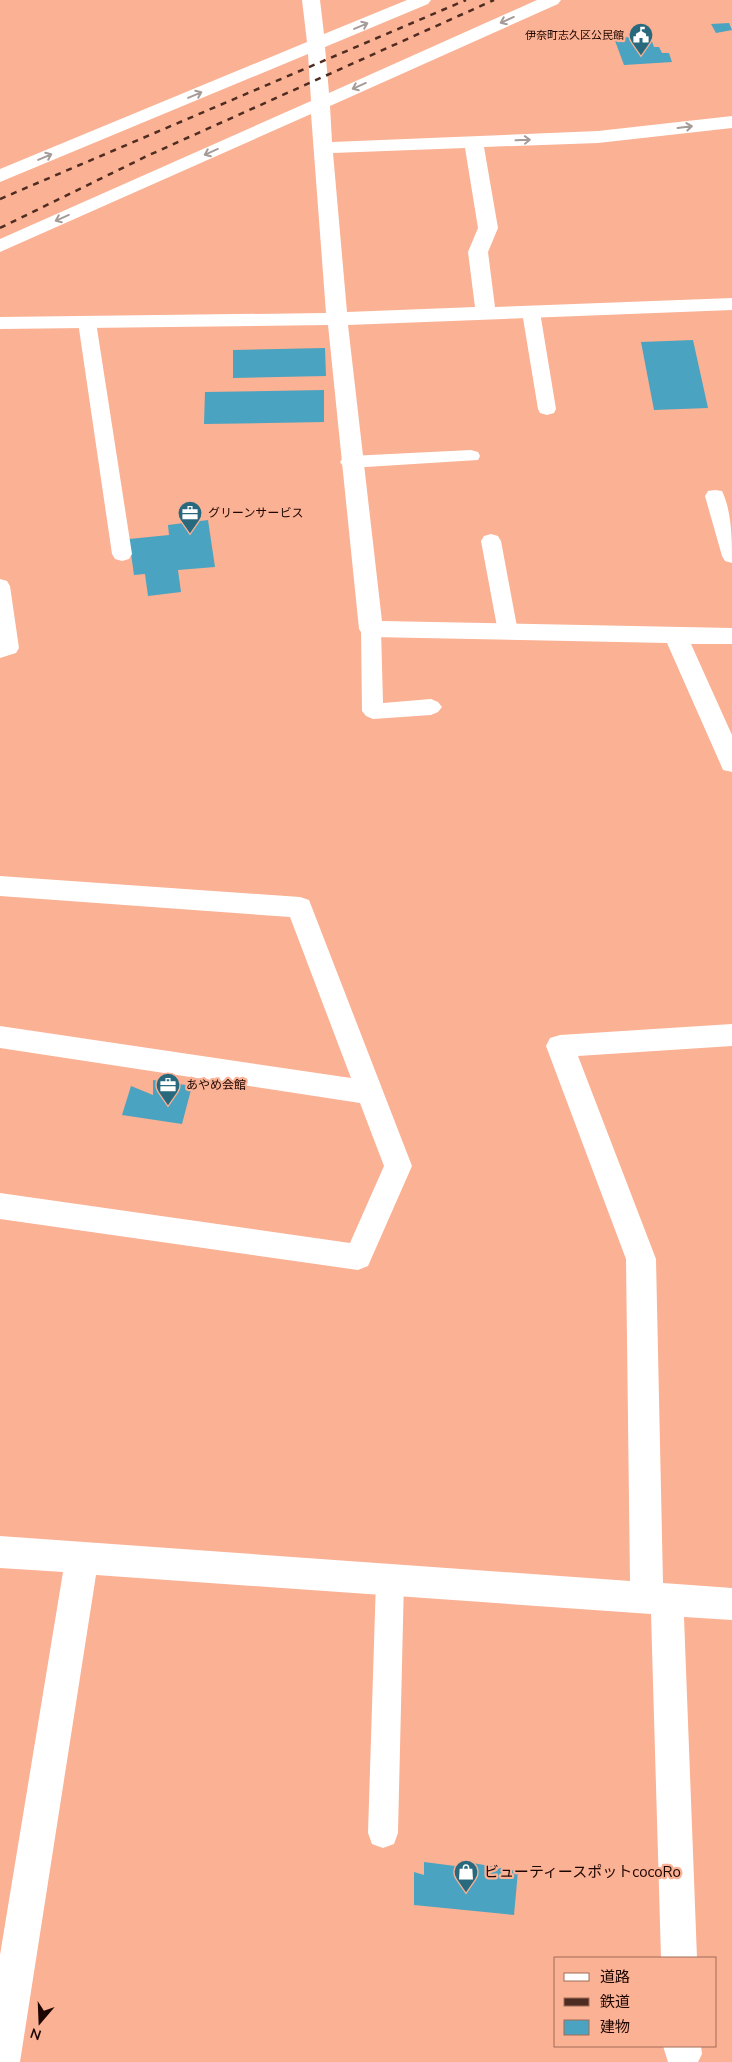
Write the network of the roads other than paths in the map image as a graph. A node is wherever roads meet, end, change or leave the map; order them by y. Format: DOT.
graph roads {
  1 [pos="311,0"];
  2 [pos="422,0"];
  3 [pos="552,0"];
  4 [pos="316,45"];
  5 [pos="320,104"];
  6 [pos="732,122"];
  7 [pos="474,142"];
  8 [pos="323,148"];
  9 [pos="0,176"];
  10 [pos="0,246"];
  11 [pos="732,304"];
  12 [pos="531,312"];
  13 [pos="486,314"];
  14 [pos="336,319"];
  15 [pos="87,322"];
  16 [pos="0,323"];
  17 [pos="547,409"];
  18 [pos="471,456"];
  19 [pos="350,462"];
  20 [pos="716,496"];
  21 [pos="491,541"];
  22 [pos="122,554"];
  23 [pos="732,556"];
  24 [pos="0,586"];
  25 [pos="371,630"];
  26 [pos="508,632"];
  27 [pos="675,635"];
  28 [pos="732,636"];
  29 [pos="0,651"];
  30 [pos="431,707"];
  31 [pos="732,763"];
  32 [pos="0,886"];
  33 [pos="732,1035"];
  34 [pos="0,1037"];
  35 [pos="370,1093"];
  36 [pos="0,1206"];
  37 [pos="0,1552"];
  38 [pos="82,1558"];
  39 [pos="390,1580"];
  40 [pos="657,1598"];
  41 [pos="732,1604"];
  42 [pos="383,1833"];
  43 [pos="679,1957"];
  44 [pos="1,2062"];
  1 -- 4 [label="street"];
  4 -- 2 [label="street, one-way"];
  3 -- 5 [label="street, one-way"];
  4 -- 5 [label="street"];
  9 -- 4 [label="street, one-way"];
  5 -- 8 [label="street"];
  5 -- 10 [label="street, one-way"];
  7 -- 6 [label="street, one-way"];
  7 -- 8 [label="street"];
  7 -- 13 [label="street"];
  8 -- 14 [label="street"];
  11 -- 12 [label="street"];
  12 -- 13 [label="street"];
  12 -- 17 [label="lane"];
  13 -- 14 [label="street"];
  14 -- 15 [label="street"];
  14 -- 19 [label="street"];
  15 -- 16 [label="street"];
  15 -- 22 [label="lane"];
  18 -- 19 [label="lane"];
  19 -- 25 [label="street"];
  20 -- 23 [label="lane"];
  21 -- 26 [label="lane"];
  24 -- 29 [label="lane"];
  25 -- 26 [label="street"];
  25 -- 30 [label="lane"];
  26 -- 27 [label="street"];
  27 -- 28 [label="street"];
  27 -- 31 [label="street"];
  32 -- 35 [label="street"];
  33 -- 40 [label="street"];
  34 -- 35 [label="street"];
  35 -- 36 [label="street"];
  37 -- 38 [label="street"];
  38 -- 39 [label="street"];
  38 -- 44 [label="street"];
  39 -- 40 [label="street"];
  39 -- 42 [label="lane"];
  40 -- 41 [label="street"];
  40 -- 43 [label="street"];
}
